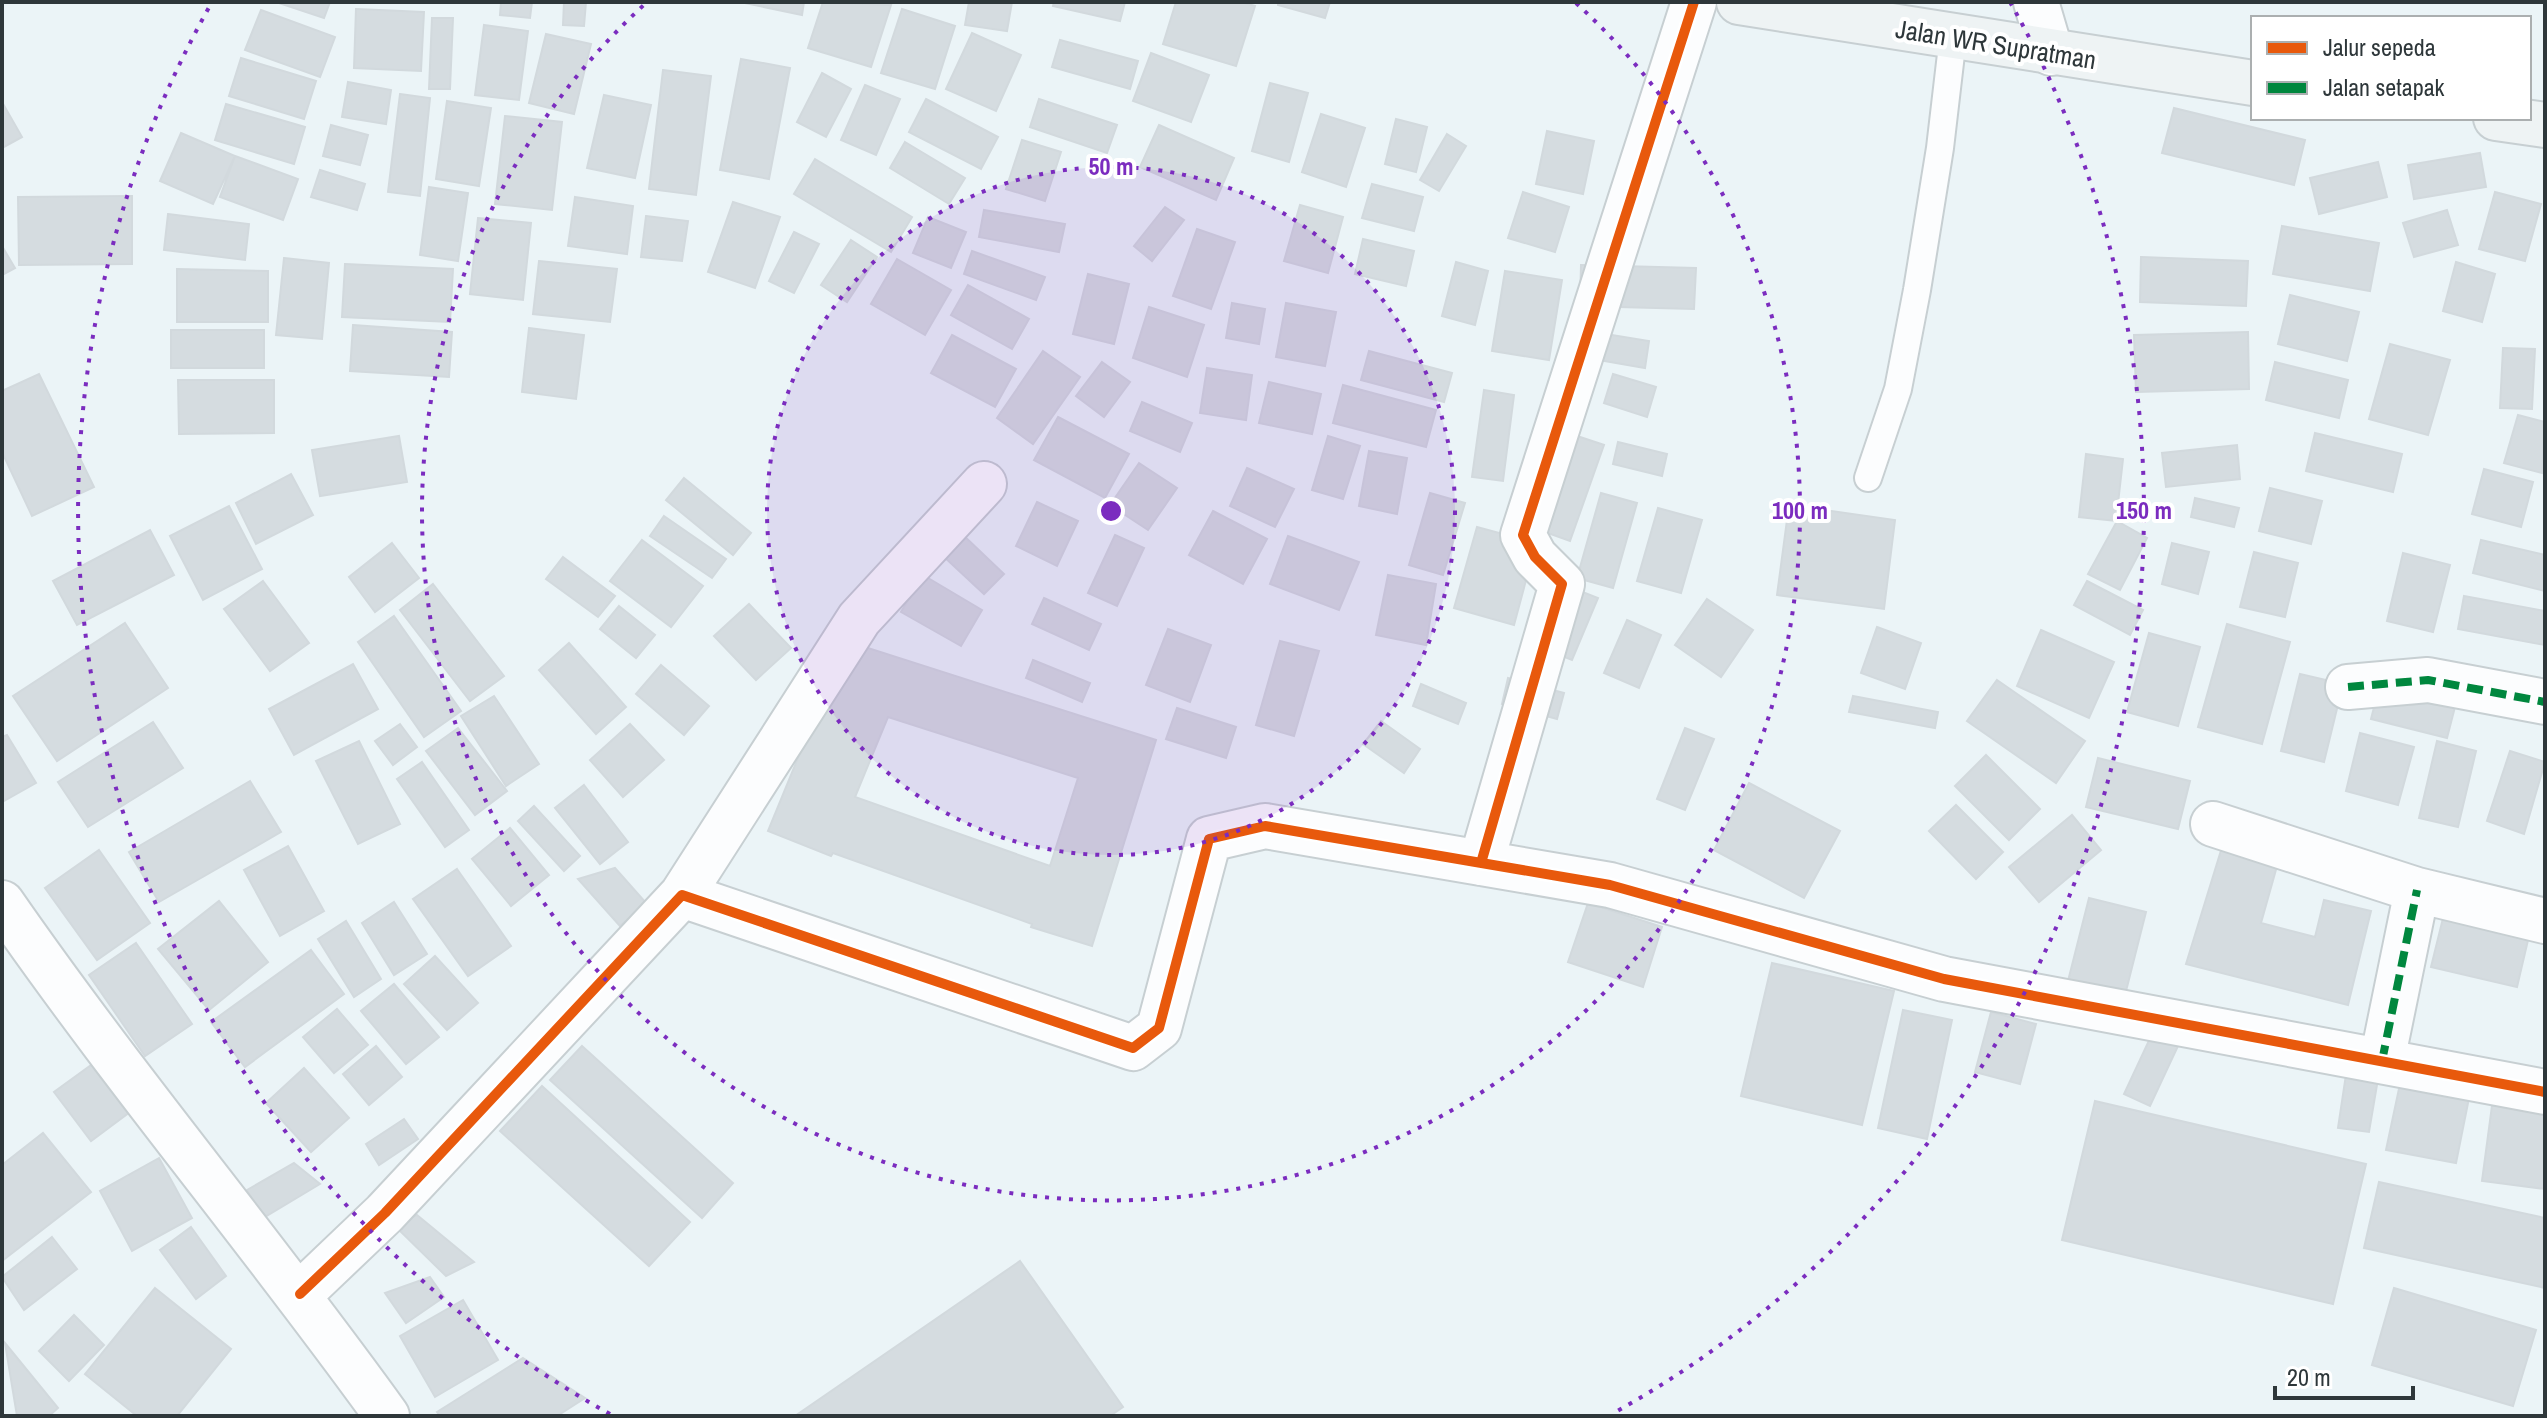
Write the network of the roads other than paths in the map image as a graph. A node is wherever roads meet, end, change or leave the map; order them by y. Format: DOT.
graph roads {
  1 [pos="1694,2"];
  2 [pos="1739,2"];
  3 [pos="2036,2"];
  4 [pos="1953,37"];
  5 [pos="2051,53"];
  6 [pos="2251,83"];
  7 [pos="2510,120"];
  8 [pos="2545,125"];
  9 [pos="1868,478"];
  10 [pos="984,484"];
  11 [pos="2348,687"];
  12 [pos="2545,702"];
  13 [pos="2213,824"];
  14 [pos="1481,863"];
  15 [pos="2417,890"];
  16 [pos="682,895"];
  17 [pos="2,903"];
  18 [pos="2545,921"];
  19 [pos="2382,1061"];
  20 [pos="2545,1092"];
  21 [pos="300,1294"];
  22 [pos="387,1416"];
  1 -- 14 [label="street"];
  2 -- 4 [label="main road, Jalan WR Supratman"];
  3 -- 5 [label="street"];
  4 -- 5 [label="main road, Jalan WR Supratman"];
  4 -- 9 [label="lane"];
  5 -- 6 [label="main road, Jalan WR Supratman"];
  7 -- 8 [label="main road"];
  10 -- 16 [label="street"];
  11 -- 12 [label="street"];
  13 -- 15 [label="street"];
  14 -- 16 [label="street"];
  14 -- 19 [label="street"];
  15 -- 18 [label="street"];
  15 -- 19 [label="street"];
  16 -- 21 [label="street"];
  17 -- 21 [label="street"];
  19 -- 20 [label="street"];
  21 -- 22 [label="street"];
}
